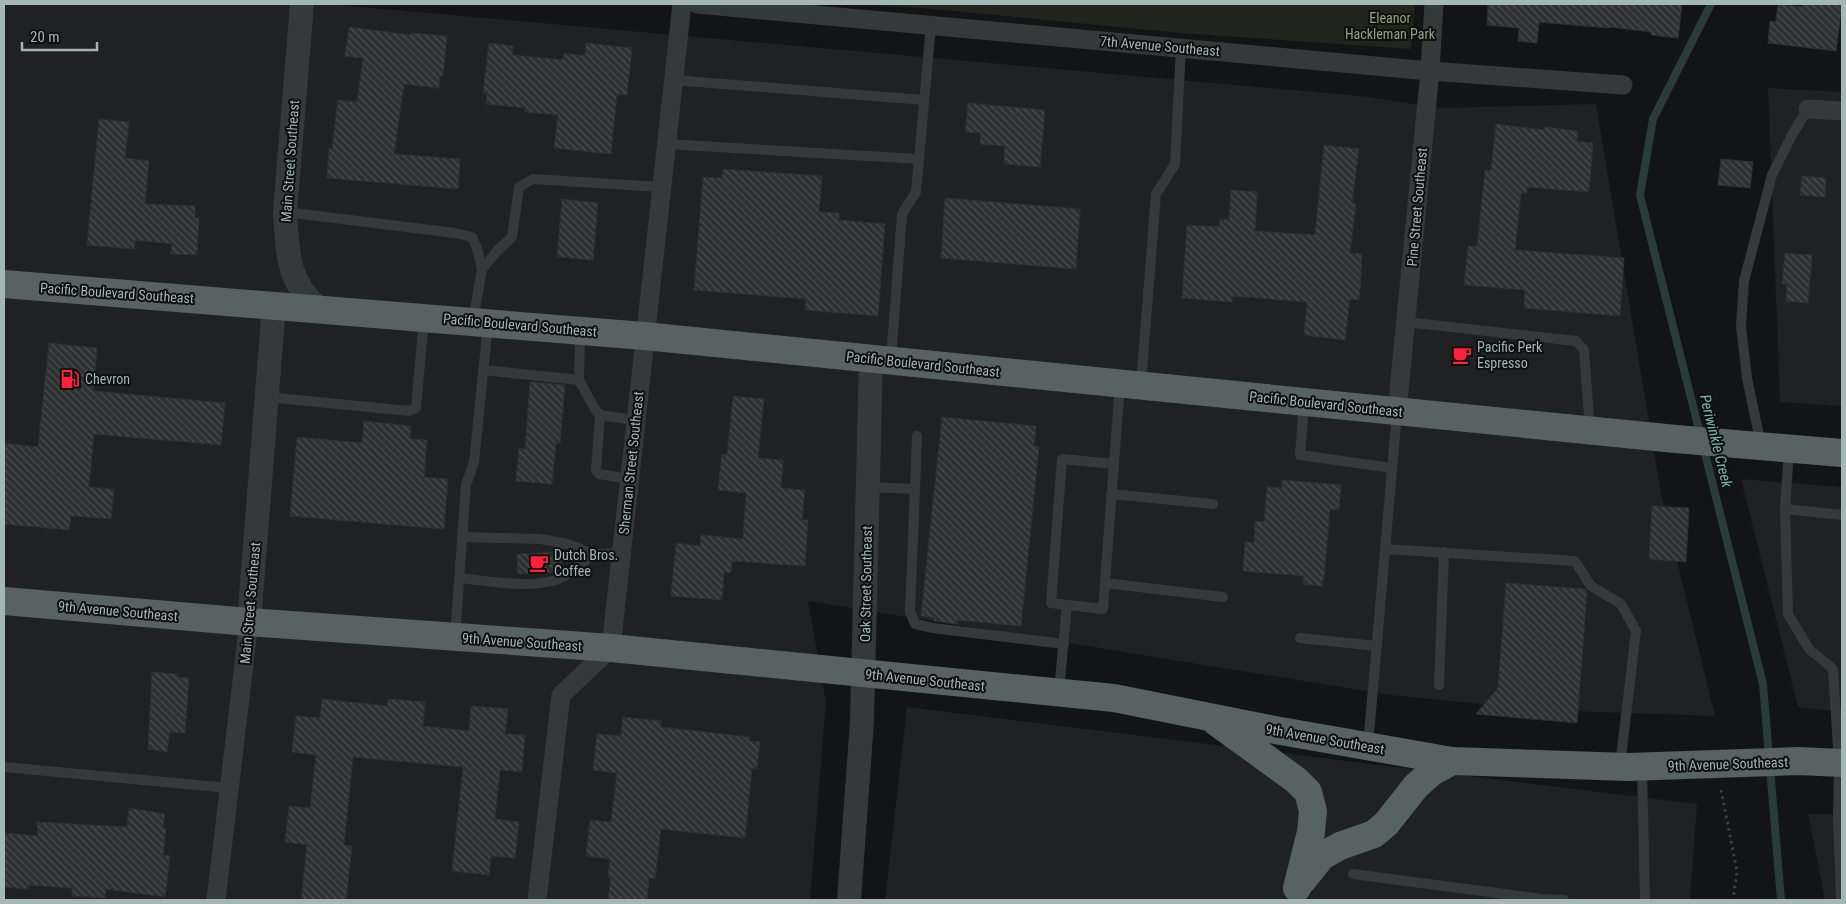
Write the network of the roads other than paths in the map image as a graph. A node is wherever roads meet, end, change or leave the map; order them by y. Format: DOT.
graph roads {
  1 [pos="302,4"];
  2 [pos="682,4"];
  3 [pos="697,4"];
  4 [pos="1434,4"];
  5 [pos="931,25"];
  6 [pos="1181,48"];
  7 [pos="1430,71"];
  8 [pos="673,80"];
  9 [pos="1623,85"];
  10 [pos="924,100"];
  11 [pos="1808,109"];
  12 [pos="1842,111"];
  13 [pos="666,144"];
  14 [pos="919,159"];
  15 [pos="661,187"];
  16 [pos="285,212"];
  17 [pos="482,269"];
  18 [pos="4,284"];
  19 [pos="274,306"];
  20 [pos="319,309"];
  21 [pos="424,318"];
  22 [pos="480,322"];
  23 [pos="1406,322"];
  24 [pos="580,330"];
  25 [pos="644,336"];
  26 [pos="881,359"];
  27 [pos="483,370"];
  28 [pos="579,380"];
  29 [pos="1131,384"];
  30 [pos="267,397"];
  31 [pos="1304,401"];
  32 [pos="1397,411"];
  33 [pos="600,415"];
  34 [pos="636,420"];
  35 [pos="1590,431"];
  36 [pos="917,436"];
  37 [pos="1762,446"];
  38 [pos="1789,449"];
  39 [pos="1842,454"];
  40 [pos="1114,464"];
  41 [pos="1392,468"];
  42 [pos="629,479"];
  43 [pos="868,487"];
  44 [pos="915,489"];
  45 [pos="1111,494"];
  46 [pos="1213,504"];
  47 [pos="1785,509"];
  48 [pos="1842,515"];
  49 [pos="462,537"];
  50 [pos="1385,549"];
  51 [pos="1444,552"];
  52 [pos="621,553"];
  53 [pos="594,554"];
  54 [pos="460,578"];
  55 [pos="1105,584"];
  56 [pos="1223,597"];
  57 [pos="4,601"];
  58 [pos="1067,605"];
  59 [pos="249,622"];
  60 [pos="455,637"];
  61 [pos="1300,638"];
  62 [pos="1064,644"];
  63 [pos="1377,646"];
  64 [pos="611,648"];
  65 [pos="864,674"];
  66 [pos="1439,685"];
  67 [pos="1059,693"];
  68 [pos="1209,717"];
  69 [pos="1368,746"];
  70 [pos="1452,761"];
  71 [pos="1841,763"];
  72 [pos="4,767"];
  73 [pos="1631,767"];
  74 [pos="230,788"];
  75 [pos="1353,874"];
  76 [pos="1295,894"];
  77 [pos="216,900"];
  78 [pos="537,900"];
  79 [pos="849,900"];
  80 [pos="1564,900"];
  81 [pos="1645,900"];
  82 [pos="1841,900"];
  1 -- 16 [label="street, Main Street Southeast"];
  2 -- 8 [label="street, Sherman Street Southeast"];
  3 -- 5 [label="street, 7th Avenue Southeast"];
  4 -- 7 [label="street, Pine Street Southeast"];
  5 -- 6 [label="street, 7th Avenue Southeast"];
  5 -- 10 [label="lane"];
  6 -- 7 [label="street, 7th Avenue Southeast"];
  6 -- 29 [label="lane"];
  7 -- 9 [label="street, 7th Avenue Southeast"];
  7 -- 23 [label="street, Pine Street Southeast"];
  8 -- 10 [label="lane"];
  8 -- 13 [label="street, Sherman Street Southeast"];
  10 -- 14 [label="lane"];
  11 -- 12 [label="street"];
  11 -- 37 [label="lane"];
  13 -- 14 [label="lane"];
  13 -- 15 [label="street, Sherman Street Southeast"];
  14 -- 26 [label="lane"];
  15 -- 17 [label="lane"];
  15 -- 25 [label="street, Sherman Street Southeast"];
  16 -- 17 [label="lane"];
  16 -- 20 [label="street, Main Street Southeast"];
  17 -- 22 [label="lane"];
  18 -- 19 [label="highway, Pacific Boulevard Southeast"];
  19 -- 20 [label="highway, Pacific Boulevard Southeast"];
  19 -- 30 [label="street, Main Street Southeast"];
  20 -- 21 [label="highway, Pacific Boulevard Southeast"];
  21 -- 22 [label="highway, Pacific Boulevard Southeast"];
  21 -- 30 [label="lane"];
  22 -- 24 [label="highway, Pacific Boulevard Southeast"];
  22 -- 27 [label="lane"];
  23 -- 32 [label="street, Pine Street Southeast"];
  23 -- 35 [label="lane"];
  24 -- 25 [label="highway, Pacific Boulevard Southeast"];
  24 -- 28 [label="lane"];
  25 -- 26 [label="highway, Pacific Boulevard Southeast"];
  25 -- 34 [label="street, Sherman Street Southeast"];
  26 -- 29 [label="highway, Pacific Boulevard Southeast"];
  26 -- 43 [label="street, Oak Street Southeast"];
  27 -- 28 [label="lane"];
  27 -- 49 [label="lane"];
  28 -- 33 [label="lane"];
  29 -- 31 [label="highway, Pacific Boulevard Southeast"];
  29 -- 40 [label="lane"];
  30 -- 59 [label="street, Main Street Southeast"];
  31 -- 32 [label="highway, Pacific Boulevard Southeast"];
  31 -- 41 [label="lane"];
  32 -- 35 [label="highway, Pacific Boulevard Southeast"];
  32 -- 41 [label="lane"];
  33 -- 34 [label="lane"];
  33 -- 42 [label="lane"];
  34 -- 42 [label="street, Sherman Street Southeast"];
  35 -- 37 [label="highway, Pacific Boulevard Southeast"];
  36 -- 44 [label="lane"];
  37 -- 38 [label="highway, Pacific Boulevard Southeast"];
  38 -- 39 [label="highway, Pacific Boulevard Southeast"];
  38 -- 47 [label="lane"];
  40 -- 45 [label="lane"];
  40 -- 58 [label="lane"];
  41 -- 50 [label="lane"];
  42 -- 52 [label="street, Sherman Street Southeast"];
  43 -- 44 [label="lane"];
  43 -- 65 [label="street, Oak Street Southeast"];
  44 -- 62 [label="lane"];
  45 -- 46 [label="lane"];
  45 -- 55 [label="lane"];
  47 -- 48 [label="lane"];
  47 -- 71 [label="lane"];
  49 -- 53 [label="lane"];
  49 -- 54 [label="lane"];
  50 -- 51 [label="lane"];
  50 -- 63 [label="lane"];
  51 -- 66 [label="lane"];
  51 -- 73 [label="lane"];
  52 -- 53 [label="lane"];
  52 -- 64 [label="street, Sherman Street Southeast"];
  53 -- 54 [label="lane"];
  54 -- 60 [label="lane"];
  55 -- 56 [label="lane"];
  55 -- 58 [label="lane"];
  57 -- 59 [label="highway, 9th Avenue Southeast"];
  58 -- 62 [label="lane"];
  59 -- 60 [label="highway, 9th Avenue Southeast"];
  59 -- 74 [label="street, Main Street Southeast"];
  60 -- 64 [label="highway, 9th Avenue Southeast"];
  61 -- 63 [label="lane"];
  62 -- 67 [label="lane"];
  63 -- 69 [label="lane"];
  64 -- 65 [label="highway, 9th Avenue Southeast"];
  64 -- 78 [label="street"];
  65 -- 67 [label="highway, 9th Avenue Southeast"];
  65 -- 79 [label="street, Oak Street Southeast"];
  67 -- 68 [label="highway, 9th Avenue Southeast"];
  68 -- 69 [label="highway, 9th Avenue Southeast"];
  68 -- 76 [label="highway"];
  69 -- 70 [label="highway, 9th Avenue Southeast"];
  70 -- 73 [label="highway, 9th Avenue Southeast"];
  70 -- 76 [label="highway"];
  71 -- 73 [label="highway, 9th Avenue Southeast"];
  71 -- 82 [label="lane"];
  72 -- 74 [label="lane"];
  73 -- 81 [label="lane"];
  74 -- 77 [label="street, Main Street Southeast"];
  75 -- 80 [label="lane"];
}
